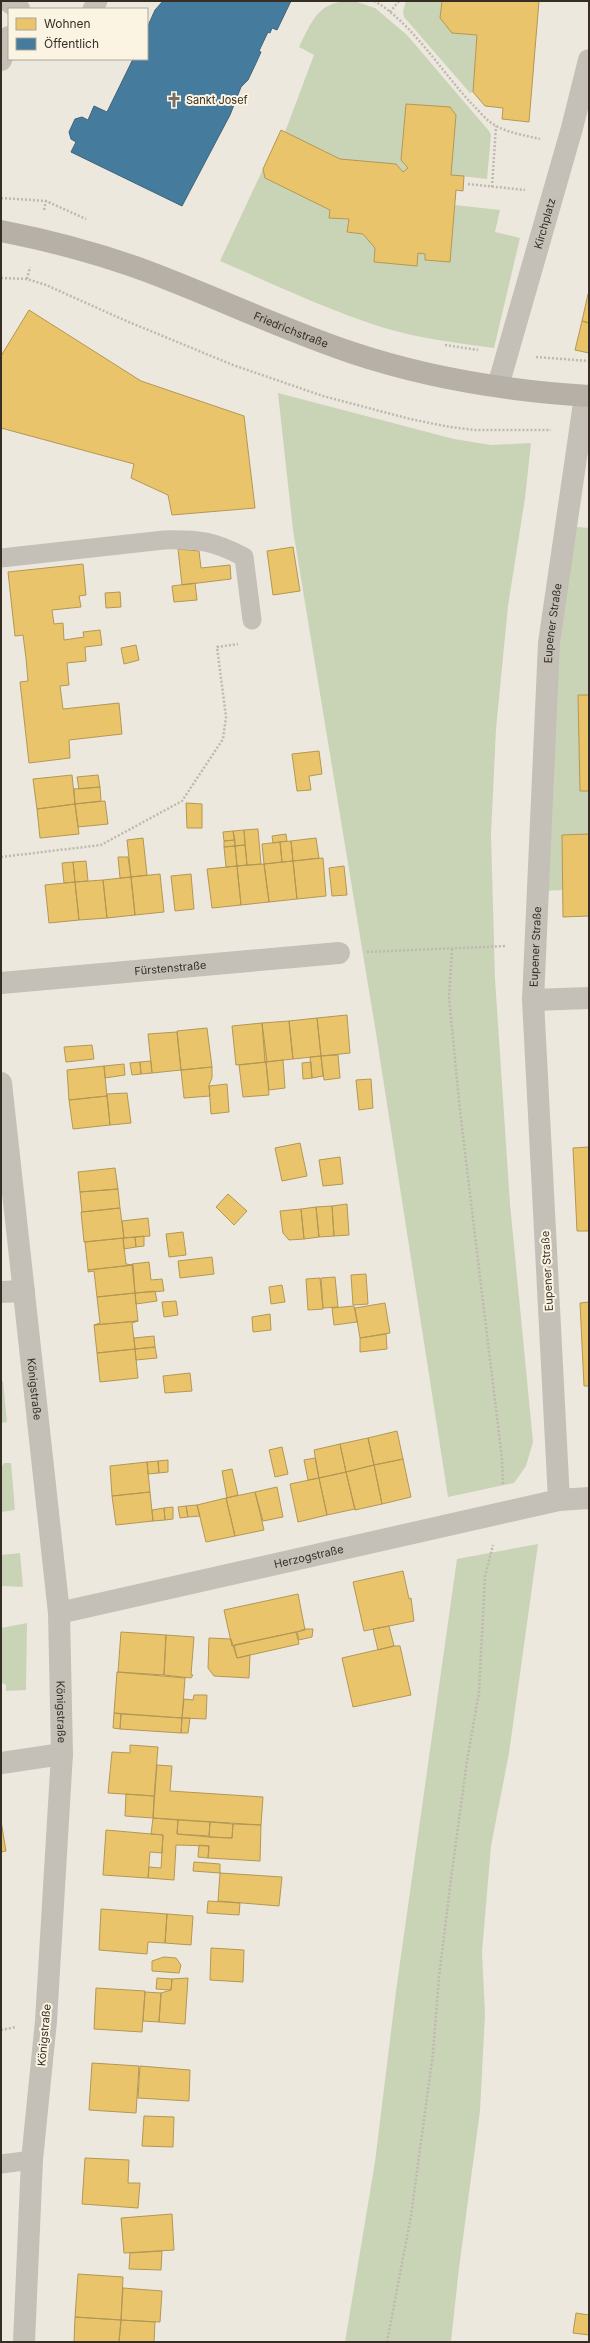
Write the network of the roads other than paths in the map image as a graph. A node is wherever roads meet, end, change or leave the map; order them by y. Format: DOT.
graph roads {
  1 [pos="8,1"];
  2 [pos="18,8"];
  3 [pos="8,40"];
  4 [pos="1,60"];
  5 [pos="589,60"];
  6 [pos="576,134"];
  7 [pos="1,231"];
  8 [pos="498,386"];
  9 [pos="587,396"];
  10 [pos="1,558"];
  11 [pos="252,620"];
  12 [pos="339,954"];
  13 [pos="1,983"];
  14 [pos="589,998"];
  15 [pos="533,1000"];
  16 [pos="1,1083"];
  17 [pos="24,1291"];
  18 [pos="1,1292"];
  19 [pos="589,1498"];
  20 [pos="559,1500"];
  21 [pos="59,1613"];
  22 [pos="62,1754"];
  23 [pos="1,1762"];
  24 [pos="32,2160"];
  25 [pos="1,2164"];
  26 [pos="24,2342"];
  1 -- 2 [label="street"];
  3 -- 4 [label="street"];
  5 -- 6 [label="street, Kirchplatz"];
  6 -- 8 [label="street, Kirchplatz"];
  7 -- 8 [label="street, Friedrichstraße"];
  8 -- 9 [label="street, Friedrichstraße"];
  9 -- 15 [label="street, Eupener Straße"];
  10 -- 11 [label="lane"];
  12 -- 13 [label="street, Fürstenstraße"];
  14 -- 15 [label="street"];
  15 -- 20 [label="street, Eupener Straße"];
  16 -- 17 [label="street, Königstraße"];
  17 -- 18 [label="street"];
  17 -- 21 [label="street, Königstraße"];
  19 -- 20 [label="street, Herzogstraße"];
  20 -- 21 [label="street, Herzogstraße"];
  21 -- 22 [label="street, Königstraße"];
  22 -- 23 [label="street"];
  22 -- 24 [label="street, Königstraße"];
  24 -- 25 [label="lane"];
  24 -- 26 [label="street, Königstraße"];
}
